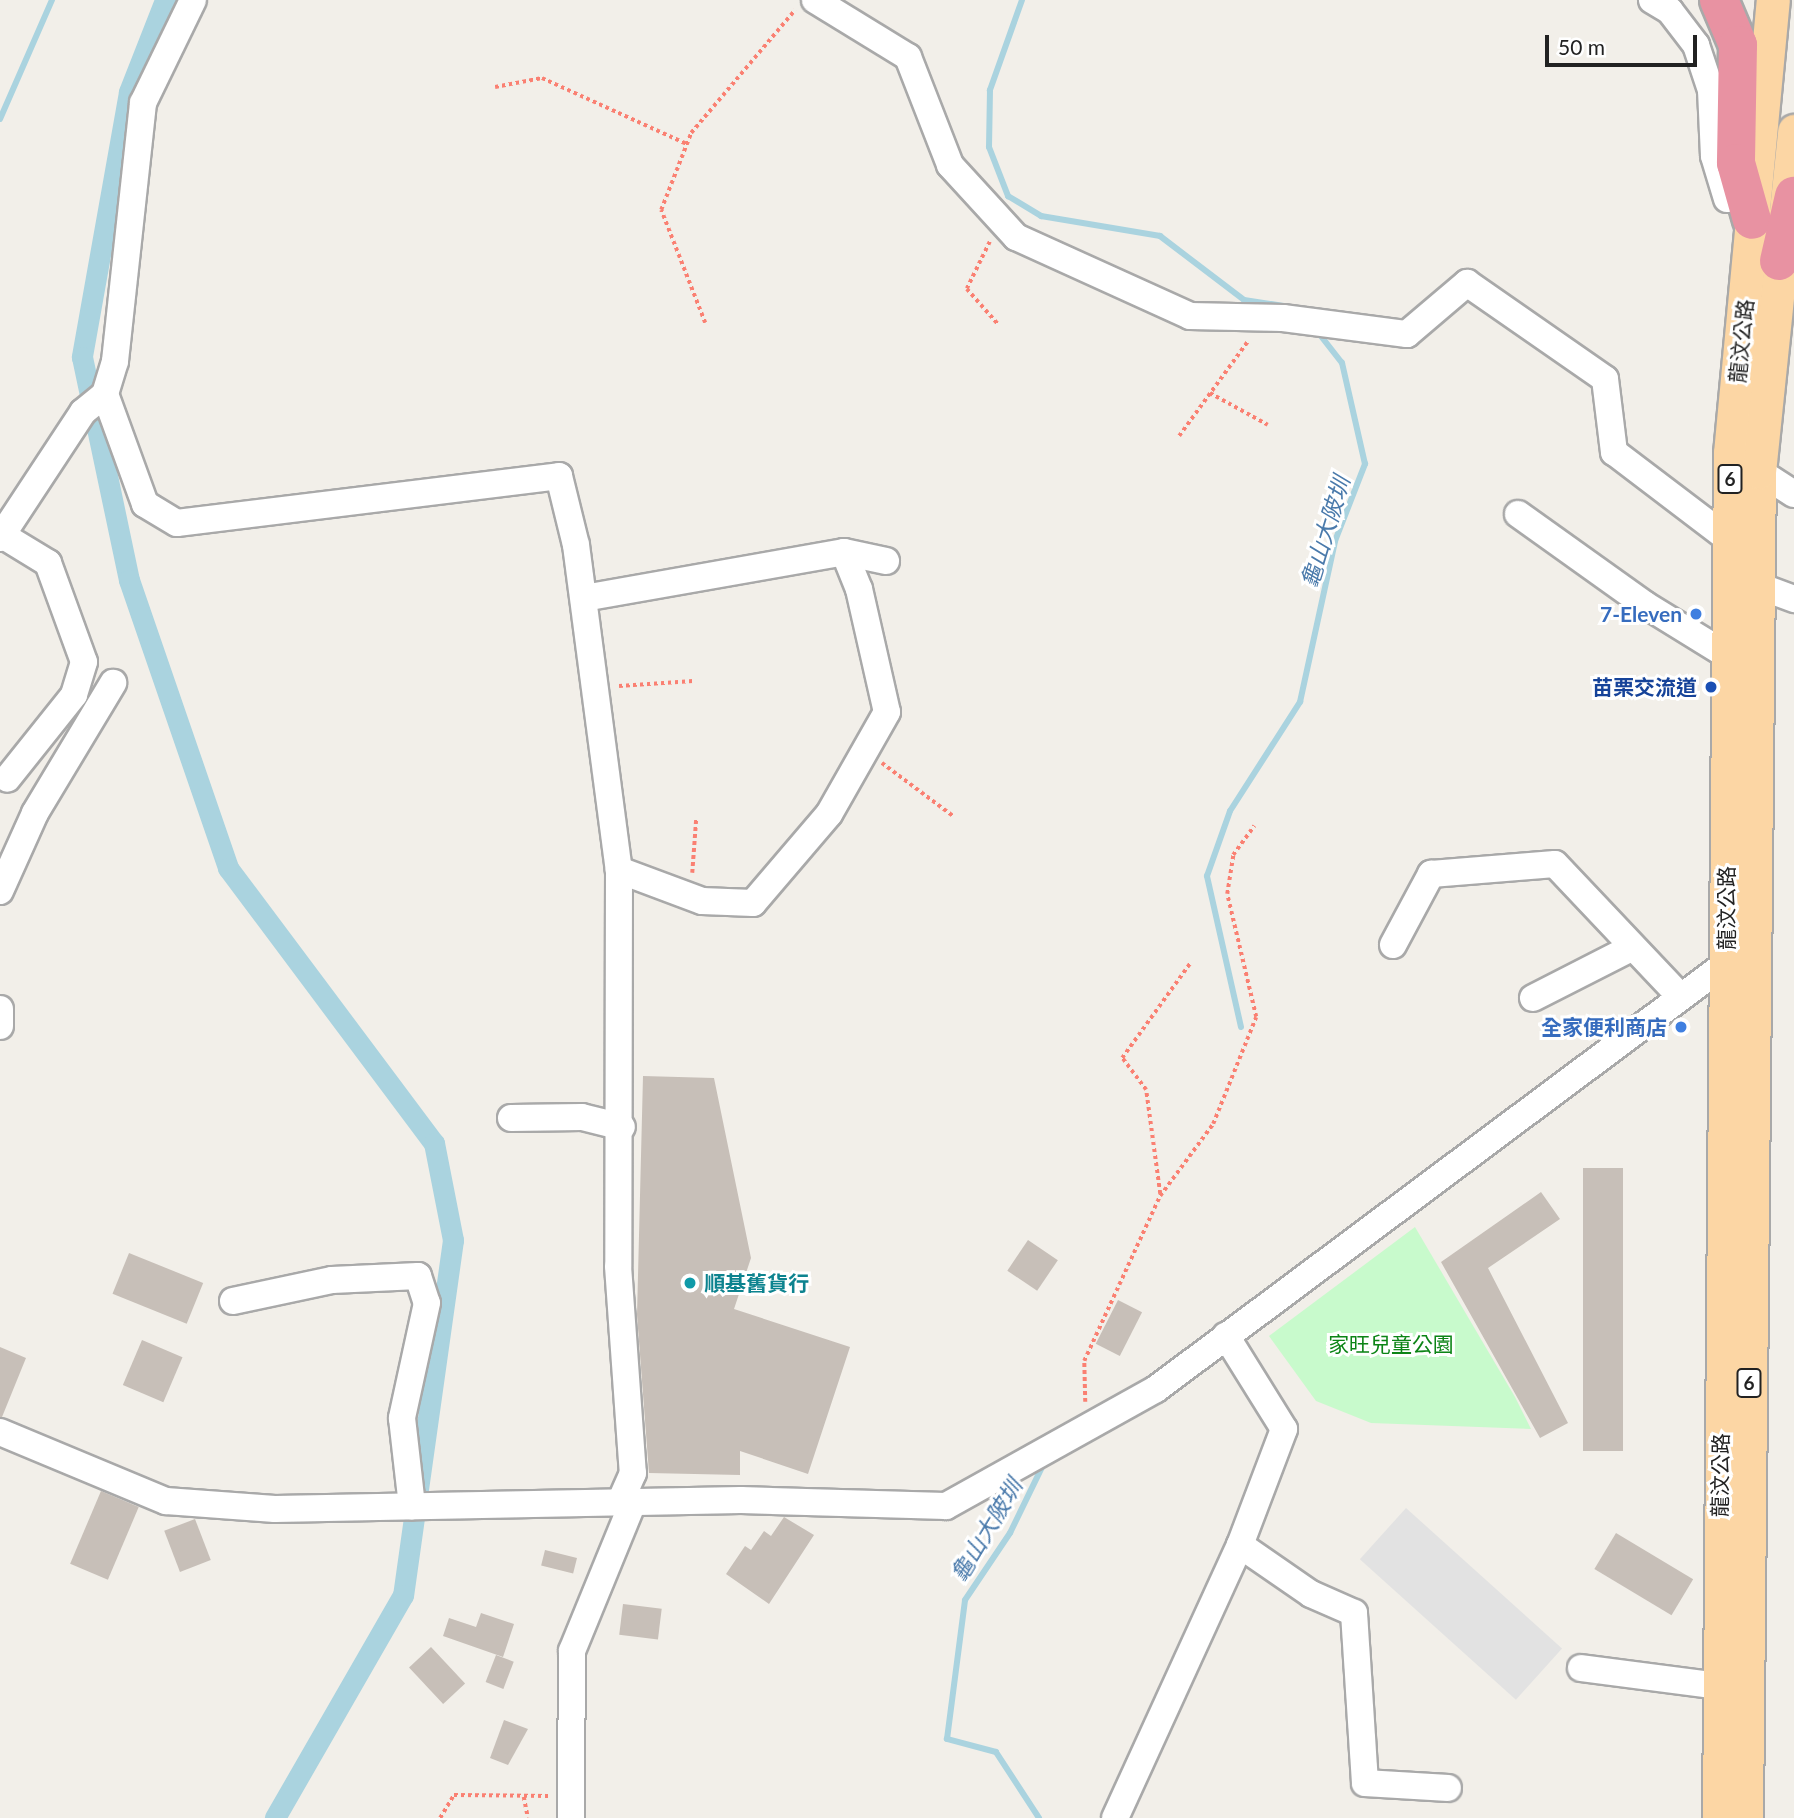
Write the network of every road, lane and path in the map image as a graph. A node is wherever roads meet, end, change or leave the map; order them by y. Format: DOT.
graph roads {
  1 [pos="192,0"];
  2 [pos="803,0"];
  3 [pos="815,0"];
  4 [pos="1653,0"];
  5 [pos="1719,0"];
  6 [pos="1773,0"];
  7 [pos="495,87"];
  8 [pos="1794,131"];
  9 [pos="687,144"];
  10 [pos="1794,196"];
  11 [pos="1001,220"];
  12 [pos="1752,220"];
  13 [pos="1774,260"];
  14 [pos="1265,317"];
  15 [pos="1742,317"];
  16 [pos="1776,322"];
  17 [pos="705,323"];
  18 [pos="998,324"];
  19 [pos="1210,393"];
  20 [pos="105,394"];
  21 [pos="1268,425"];
  22 [pos="1179,436"];
  23 [pos="1730,453"];
  24 [pos="1759,472"];
  25 [pos="1794,494"];
  26 [pos="1518,514"];
  27 [pos="1,537"];
  28 [pos="1730,540"];
  29 [pos="844,552"];
  30 [pos="886,562"];
  31 [pos="1743,579"];
  32 [pos="584,598"];
  33 [pos="1794,598"];
  34 [pos="1742,655"];
  35 [pos="693,681"];
  36 [pos="113,683"];
  37 [pos="597,687"];
  38 [pos="863,748"];
  39 [pos="7,779"];
  40 [pos="953,816"];
  41 [pos="696,819"];
  42 [pos="1254,826"];
  43 [pos="618,870"];
  44 [pos="0,891"];
  45 [pos="691,897"];
  46 [pos="1393,945"];
  47 [pos="1633,947"];
  48 [pos="1739,954"];
  49 [pos="1191,962"];
  50 [pos="1679,995"];
  51 [pos="1533,998"];
  52 [pos="0,1009"];
  53 [pos="0,1027"];
  54 [pos="511,1118"];
  55 [pos="622,1127"];
  56 [pos="1160,1196"];
  57 [pos="233,1301"];
  58 [pos="1226,1336"];
  59 [pos="1085,1429"];
  60 [pos="0,1432"];
  61 [pos="626,1502"];
  62 [pos="420,1507"];
  63 [pos="1240,1545"];
  64 [pos="1733,1546"];
  65 [pos="1581,1668"];
  66 [pos="1719,1686"];
  67 [pos="1448,1788"];
  68 [pos="524,1797"];
  69 [pos="571,1806"];
  70 [pos="440,1818"];
  71 [pos="528,1818"];
  72 [pos="1115,1818"];
  73 [pos="1719,1818"];
  74 [pos="1746,1818"];
  1 -- 20 [label="street"];
  2 -- 9 [label="path"];
  3 -- 11 [label="street"];
  4 -- 13 [label="street"];
  5 -- 12 [label="highway"];
  6 -- 12 [label="main road, 龍汶公路 / 6"];
  7 -- 9 [label="path"];
  8 -- 13 [label="main road, 龍汶公路 / 6"];
  9 -- 17 [label="path"];
  10 -- 13 [label="highway"];
  11 -- 14 [label="street"];
  11 -- 18 [label="path"];
  12 -- 13 [label="main road, 龍汶公路 / 6"];
  13 -- 15 [label="main road, 龍汶公路 / 6"];
  13 -- 16 [label="main road, 龍汶公路 / 6"];
  14 -- 19 [label="path"];
  14 -- 28 [label="street"];
  15 -- 16 [label="main road"];
  15 -- 23 [label="main road, 龍汶公路 / 6"];
  16 -- 24 [label="main road, 龍汶公路 / 6"];
  19 -- 21 [label="path"];
  19 -- 22 [label="path"];
  20 -- 27 [label="street"];
  20 -- 32 [label="street"];
  23 -- 24 [label="street"];
  23 -- 28 [label="main road, 龍汶公路 / 6"];
  24 -- 25 [label="street"];
  24 -- 31 [label="main road, 龍汶公路 / 6"];
  26 -- 34 [label="street"];
  27 -- 39 [label="street"];
  28 -- 31 [label="main road, 龍汶公路 / 6"];
  29 -- 30 [label="street"];
  29 -- 32 [label="street"];
  29 -- 38 [label="street"];
  31 -- 33 [label="street"];
  31 -- 34 [label="main road, 龍汶公路 / 6"];
  32 -- 37 [label="street"];
  34 -- 48 [label="main road, 龍汶公路 / 6"];
  35 -- 37 [label="path"];
  36 -- 44 [label="street"];
  37 -- 43 [label="street"];
  38 -- 40 [label="path"];
  38 -- 45 [label="street"];
  41 -- 45 [label="path"];
  42 -- 56 [label="path"];
  43 -- 45 [label="street"];
  43 -- 55 [label="street"];
  46 -- 47 [label="street"];
  47 -- 50 [label="street"];
  47 -- 51 [label="street"];
  48 -- 50 [label="street"];
  48 -- 64 [label="main road, 龍汶公路 / 6"];
  49 -- 56 [label="path"];
  50 -- 58 [label="street"];
  52 -- 53 [label="street"];
  54 -- 55 [label="street"];
  55 -- 61 [label="street"];
  56 -- 59 [label="path"];
  57 -- 62 [label="street"];
  58 -- 59 [label="street"];
  58 -- 63 [label="street"];
  59 -- 61 [label="street"];
  60 -- 62 [label="street"];
  61 -- 62 [label="street"];
  61 -- 69 [label="street"];
  63 -- 67 [label="street"];
  63 -- 72 [label="street"];
  64 -- 66 [label="main road, 龍汶公路 / 6"];
  64 -- 74 [label="main road, 龍汶公路 / 6"];
  65 -- 66 [label="street"];
  66 -- 73 [label="main road, 龍汶公路 / 6"];
  68 -- 69 [label="path"];
  68 -- 70 [label="path"];
  68 -- 71 [label="path"];
}
